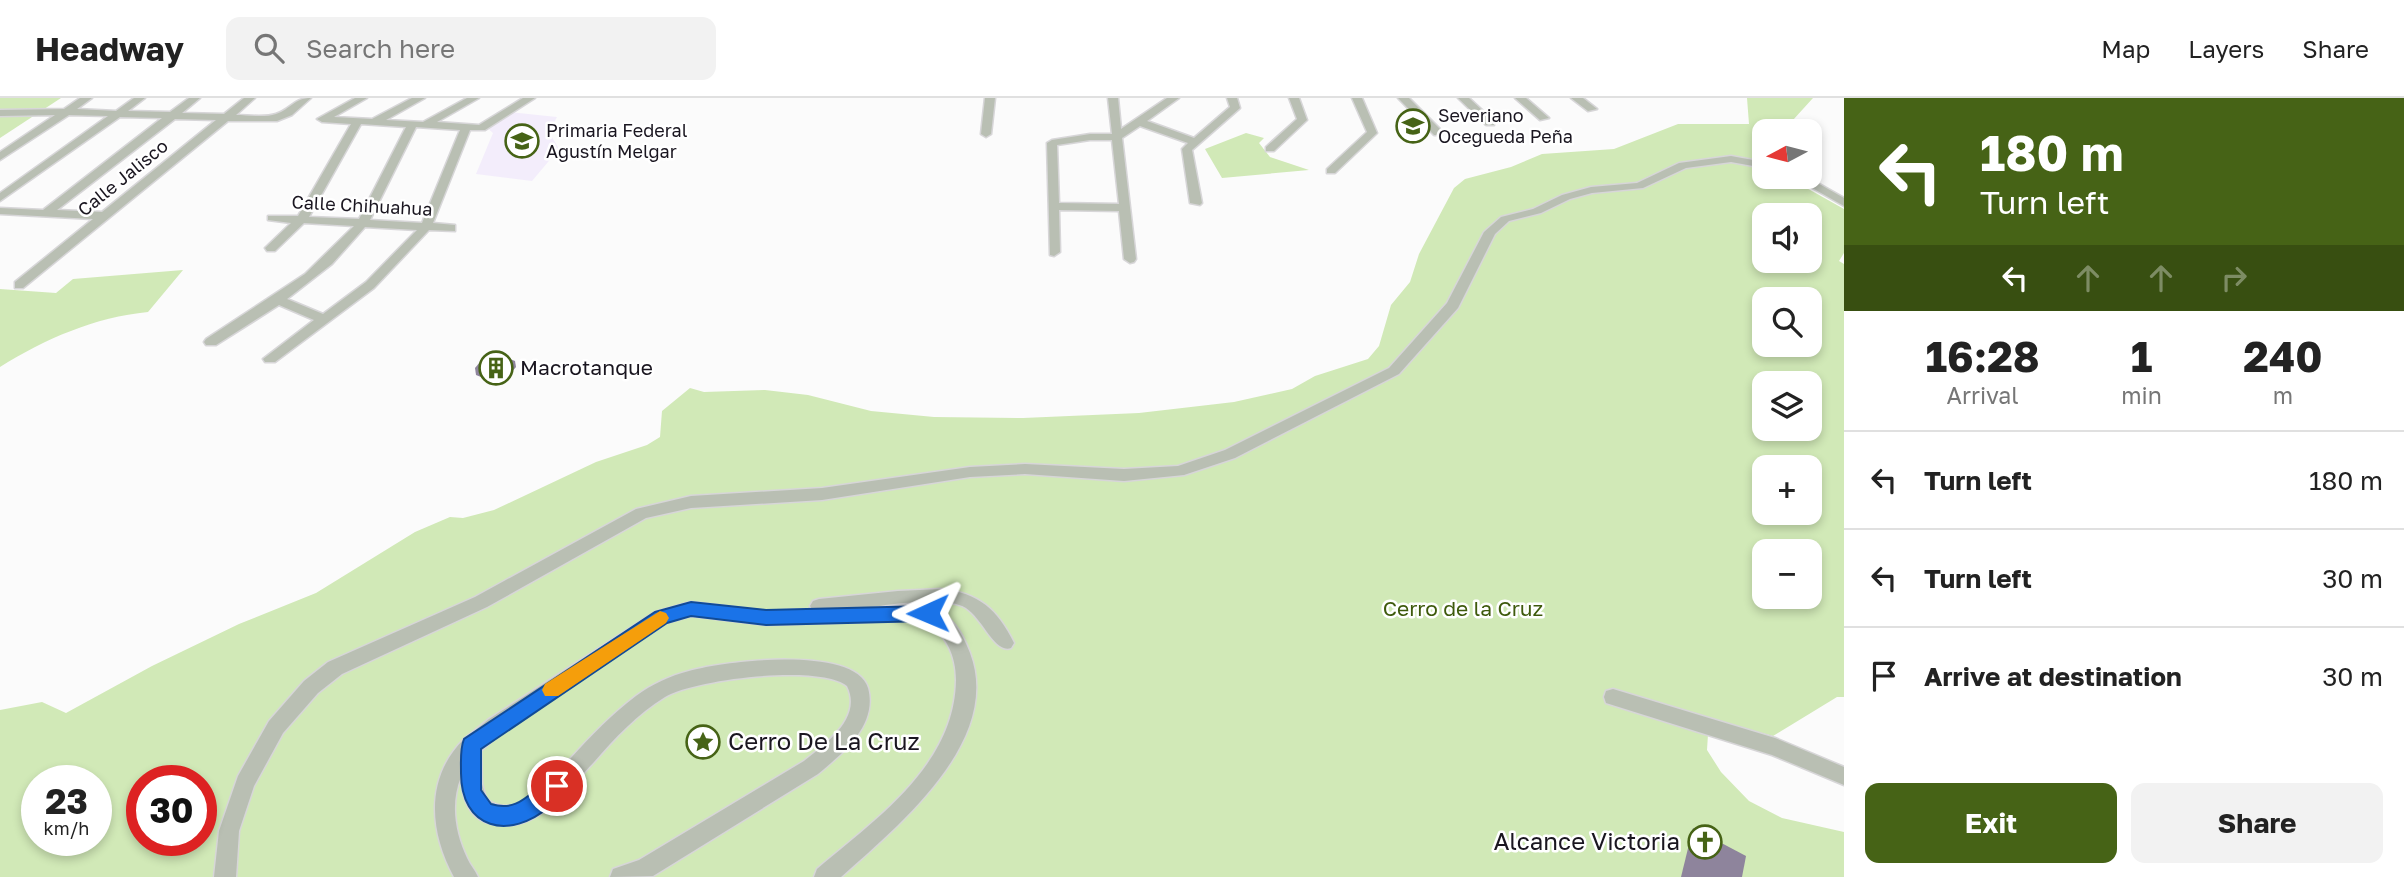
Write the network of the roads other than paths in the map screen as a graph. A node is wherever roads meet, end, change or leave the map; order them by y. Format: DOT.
graph roads {
  1 [pos="87,98"];
  2 [pos="140,98"];
  3 [pos="195,98"];
  4 [pos="250,98"];
  5 [pos="306,98"];
  6 [pos="362,98"];
  7 [pos="421,98"];
  8 [pos="474,98"];
  9 [pos="530,98"];
  10 [pos="990,98"];
  11 [pos="1113,98"];
  12 [pos="1174,98"];
  13 [pos="1233,98"];
  14 [pos="1294,98"];
  15 [pos="1357,98"];
  16 [pos="1403,98"];
  17 [pos="1463,98"];
  18 [pos="1520,98"];
  19 [pos="1576,98"];
  20 [pos="1592,109"];
  21 [pos="67,112"];
  22 [pos="0,113"];
  23 [pos="119,113"];
  24 [pos="172,115"];
  25 [pos="226,117"];
  26 [pos="1544,118"];
  27 [pos="357,122"];
  28 [pos="1140,122"];
  29 [pos="371,123"];
  30 [pos="1490,123"];
  31 [pos="418,125"];
  32 [pos="466,127"];
  33 [pos="1438,133"];
  34 [pos="986,134"];
  35 [pos="1117,137"];
  36 [pos="1195,142"];
  37 [pos="1270,149"];
  38 [pos="0,157"];
  39 [pos="1752,163"];
  40 [pos="1331,171"];
  41 [pos="1819,189"];
  42 [pos="0,198"];
  43 [pos="1196,202"];
  44 [pos="1844,204"];
  45 [pos="1053,206"];
  46 [pos="1125,208"];
  47 [pos="0,211"];
  48 [pos="46,213"];
  49 [pos="104,216"];
  50 [pos="272,218"];
  51 [pos="301,220"];
  52 [pos="362,223"];
  53 [pos="426,227"];
  54 [pos="451,228"];
  55 [pos="271,248"];
  56 [pos="1054,252"];
  57 [pos="1130,259"];
  58 [pos="19,285"];
  59 [pos="278,300"];
  60 [pos="326,320"];
  61 [pos="211,342"];
  62 [pos="270,359"];
  63 [pos="775,616"];
  64 [pos="1005,643"];
  65 [pos="1613,697"];
  66 [pos="471,745"];
  67 [pos="1844,776"];
  68 [pos="225,877"];
  69 [pos="467,877"];
  70 [pos="621,877"];
  71 [pos="825,877"];
  1 -- 21 [label="street"];
  2 -- 23 [label="street"];
  3 -- 24 [label="street"];
  4 -- 25 [label="street, Calle Jalisco"];
  5 -- 25 [label="street"];
  6 -- 27 [label="street"];
  7 -- 29 [label="street"];
  8 -- 31 [label="street"];
  9 -- 32 [label="street"];
  10 -- 34 [label="street"];
  11 -- 35 [label="street"];
  12 -- 28 [label="street"];
  13 -- 36 [label="street"];
  14 -- 37 [label="street"];
  15 -- 40 [label="street"];
  16 -- 33 [label="street"];
  17 -- 30 [label="street"];
  18 -- 26 [label="street"];
  19 -- 20 [label="street"];
  21 -- 22 [label="street"];
  21 -- 23 [label="street"];
  21 -- 38 [label="street"];
  23 -- 24 [label="street"];
  23 -- 42 [label="street"];
  24 -- 25 [label="street"];
  24 -- 48 [label="street"];
  25 -- 49 [label="street, Calle Jalisco"];
  27 -- 29 [label="street"];
  27 -- 51 [label="street"];
  28 -- 35 [label="street"];
  28 -- 36 [label="street"];
  29 -- 31 [label="street"];
  31 -- 32 [label="street"];
  31 -- 52 [label="street"];
  32 -- 53 [label="street"];
  35 -- 45 [label="street"];
  35 -- 46 [label="street"];
  36 -- 43 [label="street"];
  39 -- 68 [label="street"];
  41 -- 44 [label="street"];
  45 -- 46 [label="street"];
  45 -- 56 [label="street"];
  46 -- 57 [label="street"];
  47 -- 48 [label="street"];
  48 -- 49 [label="street"];
  49 -- 58 [label="street, Calle Jalisco"];
  50 -- 51 [label="street, Calle Chihuahua"];
  51 -- 52 [label="street, Calle Chihuahua"];
  51 -- 55 [label="street"];
  52 -- 53 [label="street, Calle Chihuahua"];
  52 -- 59 [label="street"];
  53 -- 54 [label="street, Calle Chihuahua"];
  53 -- 60 [label="street"];
  59 -- 60 [label="street"];
  59 -- 61 [label="street"];
  60 -- 62 [label="street"];
  63 -- 64 [label="street"];
  63 -- 66 [label="street"];
  63 -- 71 [label="street"];
  65 -- 67 [label="street"];
  66 -- 69 [label="street"];
  66 -- 70 [label="street"];
}
